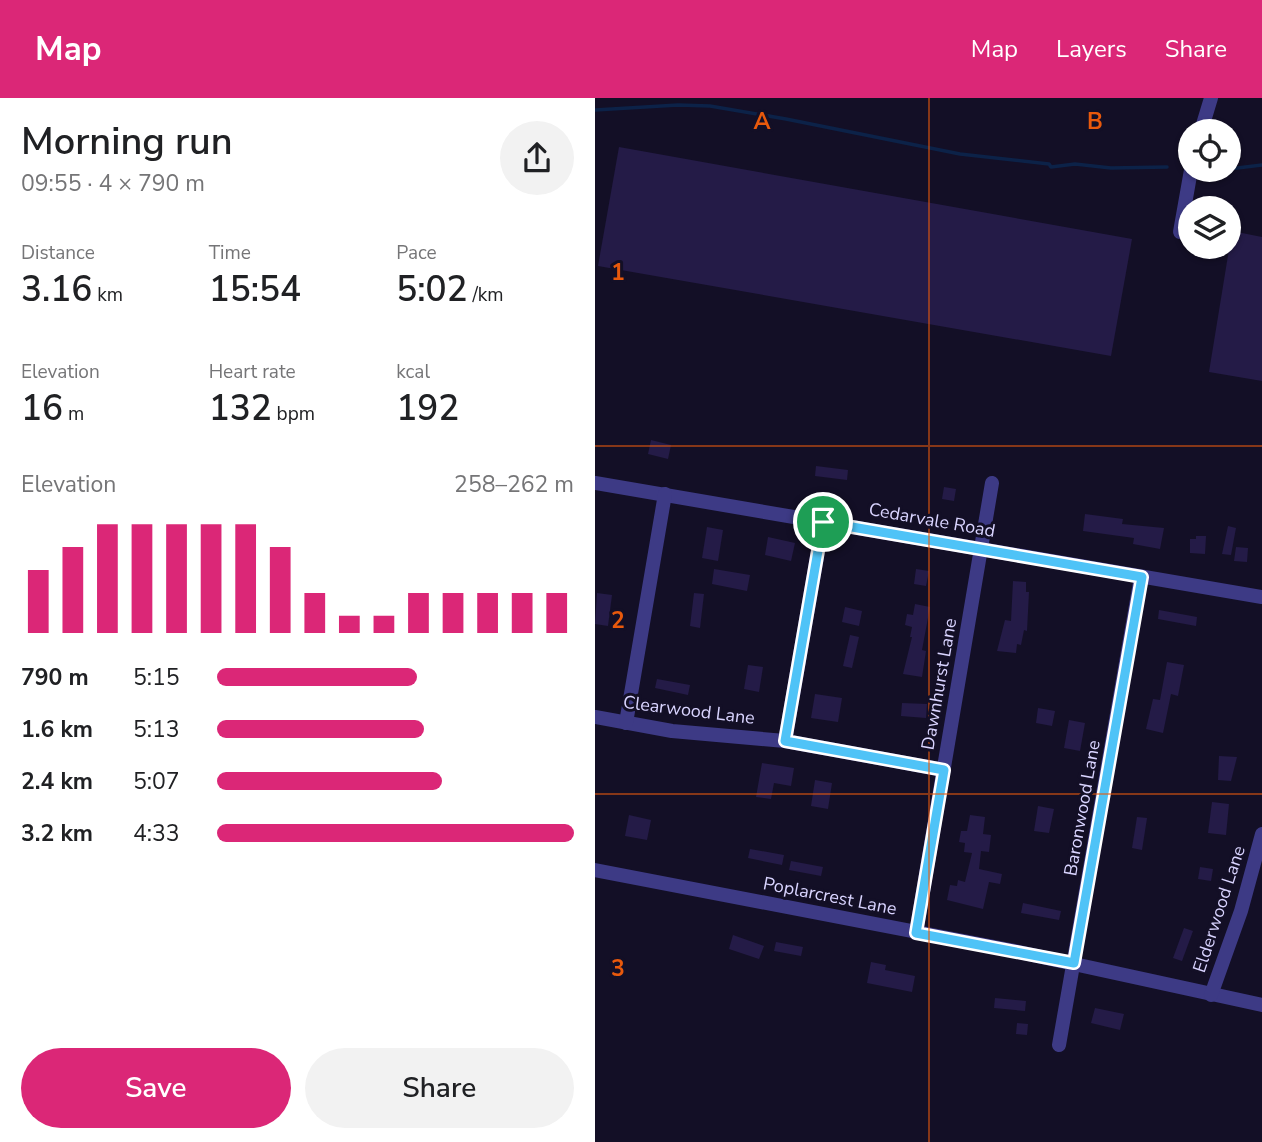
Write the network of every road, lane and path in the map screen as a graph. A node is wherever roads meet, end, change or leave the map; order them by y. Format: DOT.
graph roads {
  1 [pos="1211,98"];
  2 [pos="1205,119"];
  3 [pos="595,483"];
  4 [pos="992,484"];
  5 [pos="665,494"];
  6 [pos="823,522"];
  7 [pos="981,548"];
  8 [pos="1142,577"];
  9 [pos="1262,597"];
  10 [pos="595,717"];
  11 [pos="626,723"];
  12 [pos="785,741"];
  13 [pos="944,770"];
  14 [pos="1262,834"];
  15 [pos="595,870"];
  16 [pos="916,933"];
  17 [pos="1074,963"];
  18 [pos="1211,995"];
  19 [pos="1262,1005"];
  20 [pos="1059,1045"];
  1 -- 2 [label="street"];
  3 -- 5 [label="street, Cedarvale Road"];
  4 -- 7 [label="street, Dawnhurst Lane"];
  5 -- 6 [label="street, Cedarvale Road"];
  5 -- 11 [label="street"];
  6 -- 7 [label="street, Cedarvale Road"];
  6 -- 12 [label="street"];
  7 -- 8 [label="street, Cedarvale Road"];
  7 -- 13 [label="street, Dawnhurst Lane"];
  8 -- 9 [label="street, Cedarvale Road"];
  8 -- 17 [label="street, Baronwood Lane"];
  10 -- 11 [label="street, Clearwood Lane"];
  11 -- 12 [label="street, Clearwood Lane"];
  12 -- 13 [label="street, Clearwood Lane"];
  13 -- 16 [label="street, Dawnhurst Lane"];
  14 -- 18 [label="street, Elderwood Lane"];
  15 -- 16 [label="street, Poplarcrest Lane"];
  16 -- 17 [label="street, Poplarcrest Lane"];
  17 -- 18 [label="street, Poplarcrest Lane"];
  17 -- 20 [label="street, Baronwood Lane"];
  18 -- 19 [label="street, Poplarcrest Lane"];
}
